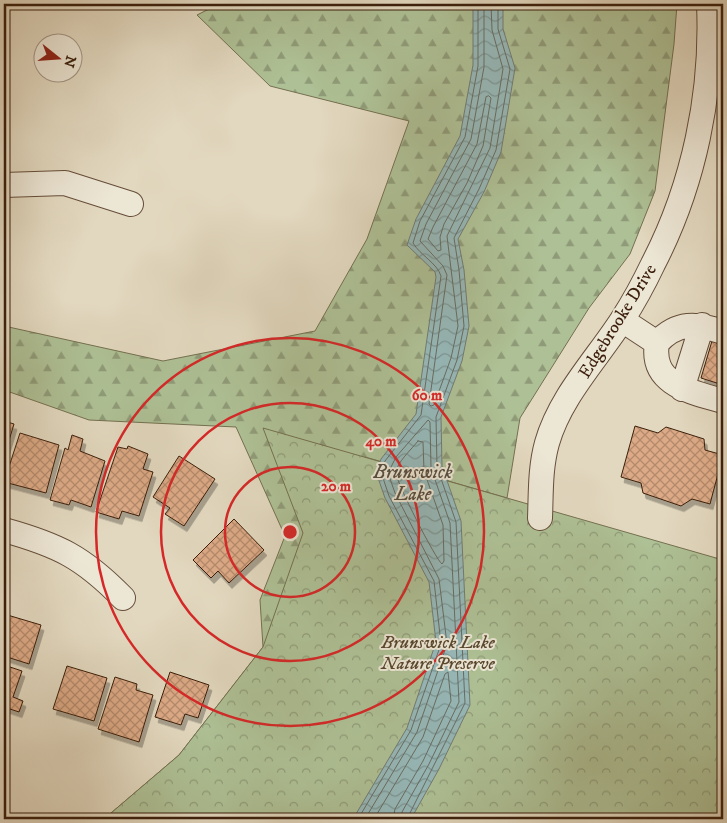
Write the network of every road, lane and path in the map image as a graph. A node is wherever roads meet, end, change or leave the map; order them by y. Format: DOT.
graph roads {
  1 [pos="714,13"];
  2 [pos="4,185"];
  3 [pos="132,204"];
  4 [pos="622,320"];
  5 [pos="713,328"];
  6 [pos="657,343"];
  7 [pos="682,389"];
  8 [pos="723,402"];
  9 [pos="540,518"];
  10 [pos="4,530"];
  11 [pos="123,598"];
  1 -- 4 [label="street, Edgebrooke Drive"];
  2 -- 3 [label="street"];
  4 -- 6 [label="street"];
  4 -- 9 [label="street, Edgebrooke Drive"];
  5 -- 6 [label="street"];
  5 -- 7 [label="street"];
  6 -- 7 [label="street"];
  7 -- 8 [label="street"];
  10 -- 11 [label="street"];
}
